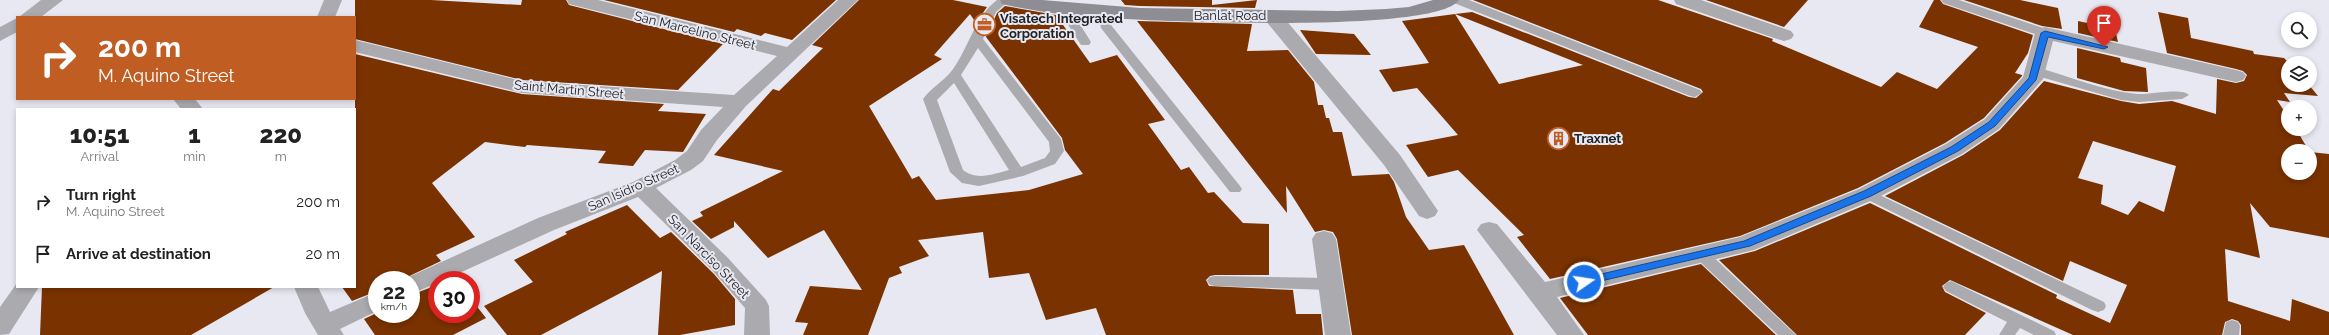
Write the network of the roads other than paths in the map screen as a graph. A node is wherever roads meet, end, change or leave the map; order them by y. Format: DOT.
graph roads {
  1 [pos="54,0"];
  2 [pos="333,0"];
  3 [pos="576,0"];
  4 [pos="849,0"];
  5 [pos="1004,0"];
  6 [pos="1009,0"];
  7 [pos="1450,0"];
  8 [pos="1458,0"];
  9 [pos="1683,0"];
  10 [pos="1947,0"];
  11 [pos="1040,3"];
  12 [pos="1073,9"];
  13 [pos="1104,11"];
  14 [pos="30,16"];
  15 [pos="326,16"];
  16 [pos="1272,16"];
  17 [pos="16,25"];
  18 [pos="2045,33"];
  19 [pos="0,35"];
  20 [pos="1784,35"];
  21 [pos="977,39"];
  22 [pos="1085,42"];
  23 [pos="356,46"];
  24 [pos="791,54"];
  25 [pos="2035,71"];
  26 [pos="955,75"];
  27 [pos="2236,76"];
  28 [pos="1695,93"];
  29 [pos="2182,95"];
  30 [pos="184,100"];
  31 [pos="739,102"];
  32 [pos="192,108"];
  33 [pos="1018,173"];
  34 [pos="641,187"];
  35 [pos="1235,189"];
  36 [pos="1868,194"];
  37 [pos="1427,211"];
  38 [pos="1490,230"];
  39 [pos="1324,239"];
  40 [pos="1701,254"];
  41 [pos="420,281"];
  42 [pos="1215,281"];
  43 [pos="1330,284"];
  44 [pos="1950,287"];
  45 [pos="26,288"];
  46 [pos="306,288"];
  47 [pos="1540,292"];
  48 [pos="368,306"];
  49 [pos="2098,306"];
  50 [pos="2017,320"];
  51 [pos="0,327"];
  52 [pos="328,330"];
  53 [pos="757,335"];
  54 [pos="1338,335"];
  55 [pos="1571,335"];
  56 [pos="1788,335"];
  57 [pos="2007,335"];
  58 [pos="2048,335"];
  1 -- 14 [label="street"];
  2 -- 15 [label="street"];
  3 -- 24 [label="street, San Marcelino Street"];
  4 -- 24 [label="street, San Isidro Street"];
  5 -- 21 [label="lane"];
  6 -- 11 [label="street, Banlat Road"];
  7 -- 16 [label="street, Banlat Road"];
  8 -- 28 [label="lane"];
  9 -- 20 [label="street"];
  10 -- 18 [label="lane"];
  11 -- 12 [label="street, Banlat Road"];
  12 -- 13 [label="street, Banlat Road"];
  12 -- 22 [label="lane"];
  13 -- 16 [label="street, Banlat Road"];
  13 -- 35 [label="lane"];
  16 -- 37 [label="street"];
  17 -- 19 [label="street"];
  18 -- 25 [label="street"];
  18 -- 27 [label="street"];
  21 -- 26 [label="lane"];
  21 -- 33 [label="lane"];
  23 -- 31 [label="street, Saint Martin Street"];
  24 -- 31 [label="street, San Isidro Street"];
  25 -- 29 [label="lane"];
  25 -- 36 [label="street"];
  26 -- 33 [label="lane"];
  26 -- 33 [label="lane"];
  30 -- 32 [label="street"];
  31 -- 34 [label="street, San Isidro Street"];
  34 -- 41 [label="street, San Isidro Street"];
  34 -- 53 [label="street, San Narciso Street"];
  36 -- 40 [label="street"];
  36 -- 49 [label="lane"];
  38 -- 47 [label="street"];
  39 -- 43 [label="street"];
  40 -- 47 [label="street"];
  40 -- 56 [label="lane"];
  42 -- 43 [label="lane"];
  43 -- 54 [label="street"];
  44 -- 50 [label="lane"];
  45 -- 51 [label="street"];
  46 -- 52 [label="street"];
  47 -- 55 [label="street"];
  48 -- 52 [label="street"];
  50 -- 57 [label="lane"];
  50 -- 58 [label="lane"];
}
